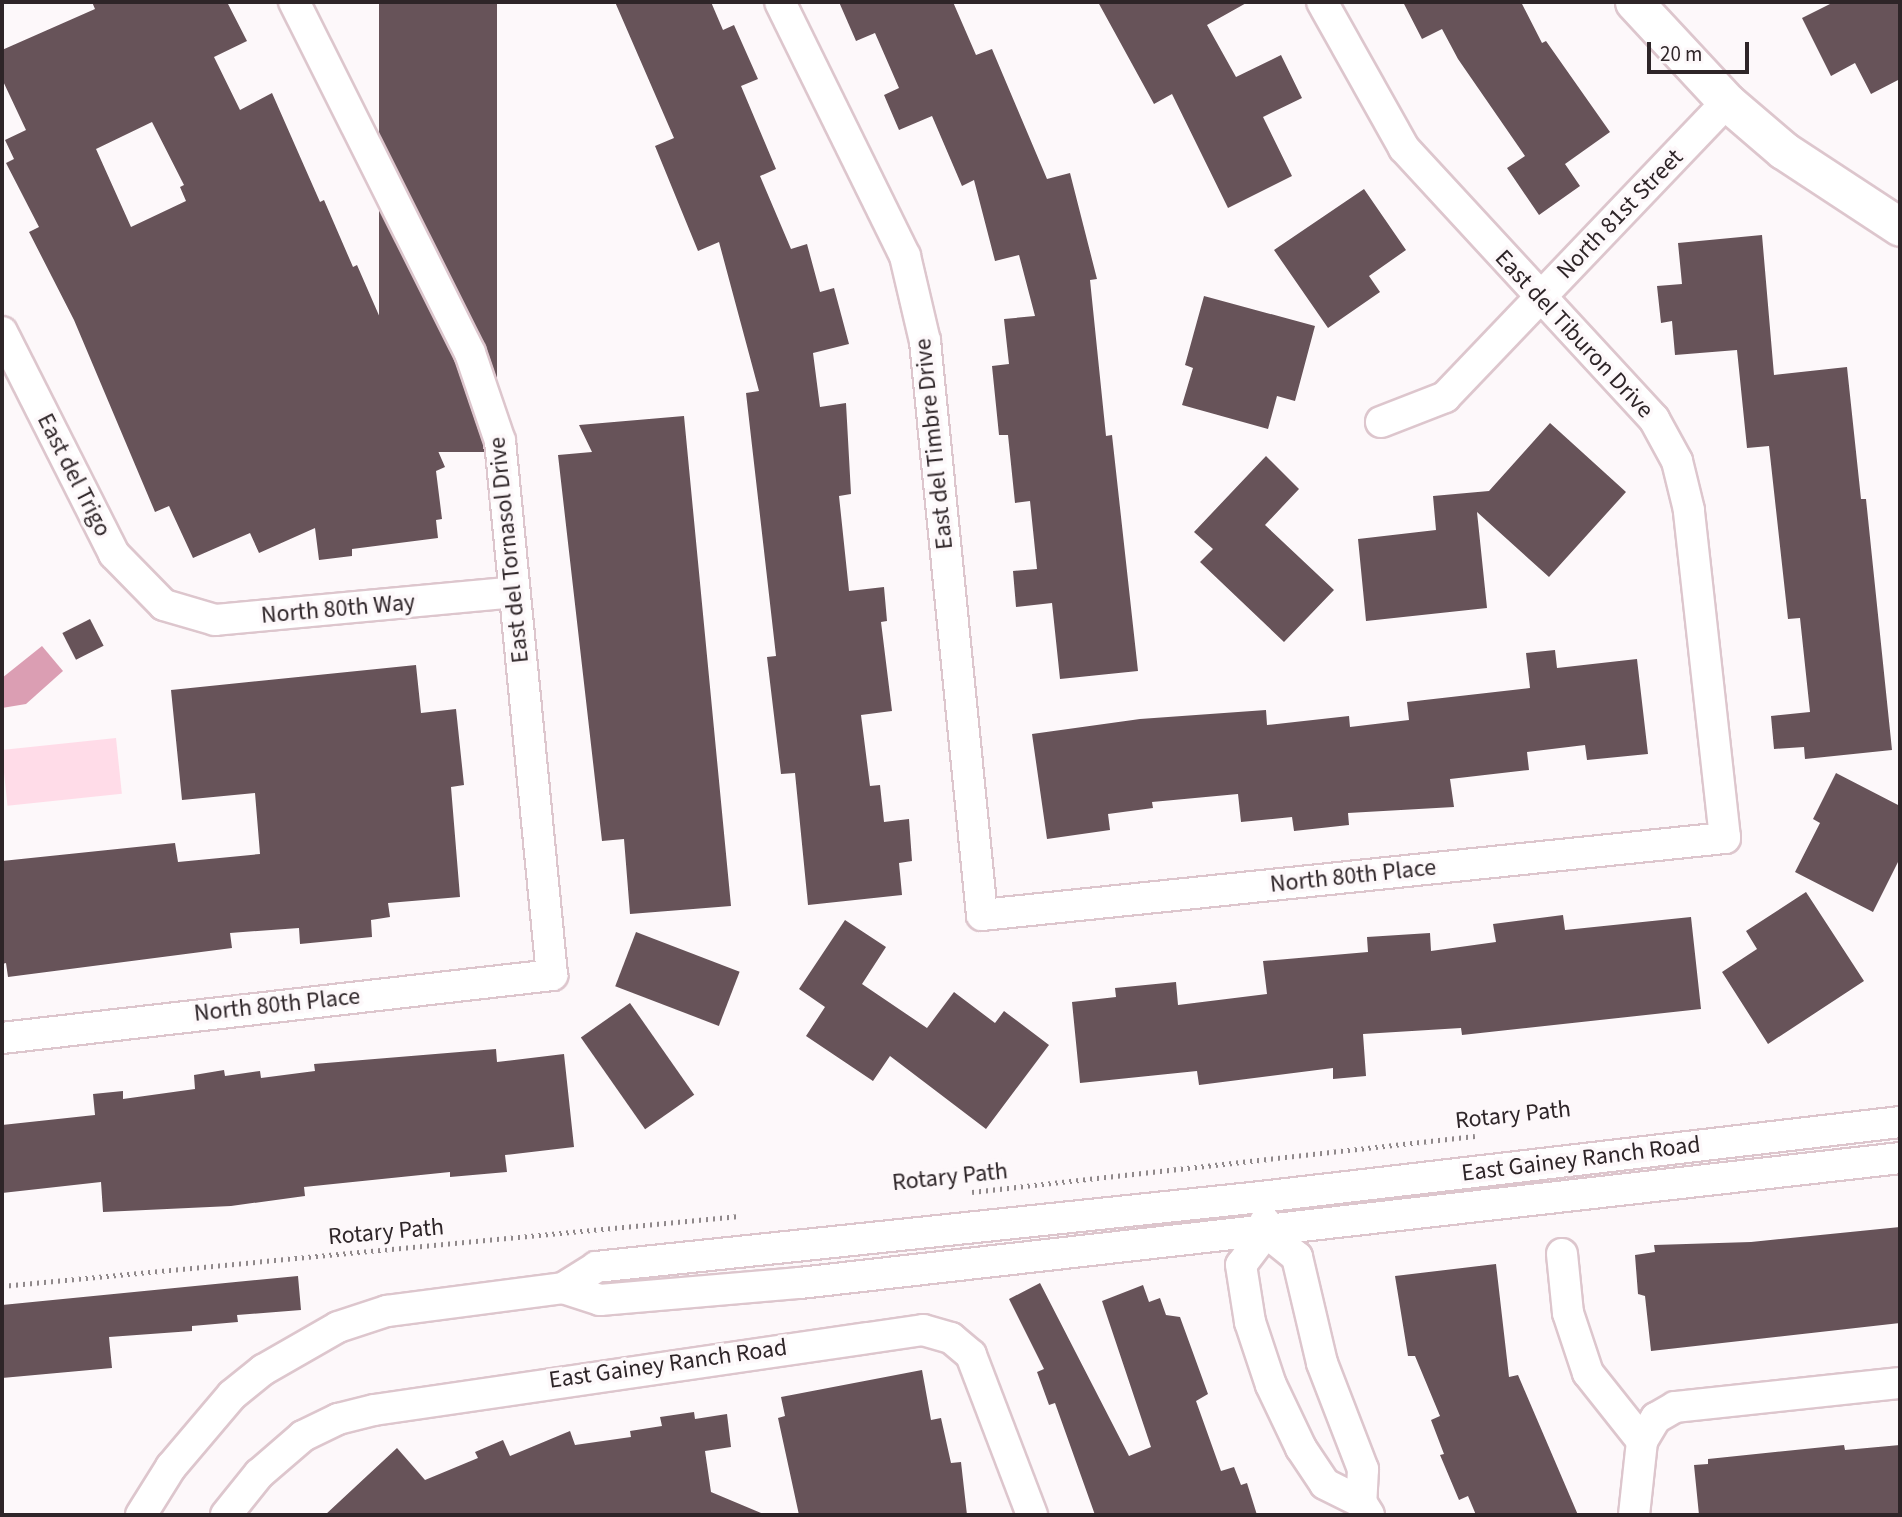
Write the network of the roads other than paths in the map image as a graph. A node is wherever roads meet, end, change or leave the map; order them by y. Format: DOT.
graph roads {
  1 [pos="294,2"];
  2 [pos="780,2"];
  3 [pos="1322,2"];
  4 [pos="1634,2"];
  5 [pos="1727,102"];
  6 [pos="1900,227"];
  7 [pos="1539,298"];
  8 [pos="2,332"];
  9 [pos="1381,422"];
  10 [pos="514,592"];
  11 [pos="164,606"];
  12 [pos="1725,838"];
  13 [pos="982,915"];
  14 [pos="552,975"];
  15 [pos="2,1038"];
  16 [pos="1900,1122"];
  17 [pos="1900,1158"];
  18 [pos="1261,1197"];
  19 [pos="1266,1232"];
  20 [pos="1562,1254"];
  21 [pos="563,1288"];
  22 [pos="1900,1383"];
  23 [pos="1642,1441"];
  24 [pos="1365,1509"];
  25 [pos="141,1515"];
  26 [pos="226,1515"];
  27 [pos="1032,1515"];
  28 [pos="1634,1515"];
  1 -- 10 [label="street, East del Tornasol Drive"];
  2 -- 13 [label="street, East del Timbre Drive"];
  3 -- 7 [label="street, East del Tiburon Drive"];
  4 -- 5 [label="street"];
  5 -- 6 [label="street"];
  5 -- 7 [label="street, North 81st Street"];
  7 -- 9 [label="street, North 81st Street"];
  7 -- 12 [label="street, East del Tiburon Drive"];
  8 -- 11 [label="street, East del Trigo"];
  10 -- 11 [label="street, North 80th Way"];
  10 -- 14 [label="street, East del Tornasol Drive"];
  12 -- 13 [label="street, North 80th Place"];
  14 -- 15 [label="street, North 80th Place"];
  16 -- 18 [label="street, East Gainey Ranch Road"];
  17 -- 19 [label="street, East Gainey Ranch Road"];
  18 -- 19 [label="street"];
  18 -- 21 [label="street, East Gainey Ranch Road"];
  19 -- 21 [label="street, East Gainey Ranch Road"];
  19 -- 24 [label="street"];
  19 -- 24 [label="street"];
  20 -- 23 [label="street"];
  21 -- 25 [label="street, East Gainey Ranch Road"];
  22 -- 23 [label="street"];
  23 -- 28 [label="street"];
  26 -- 27 [label="street, East Gainey Ranch Road"];
}
